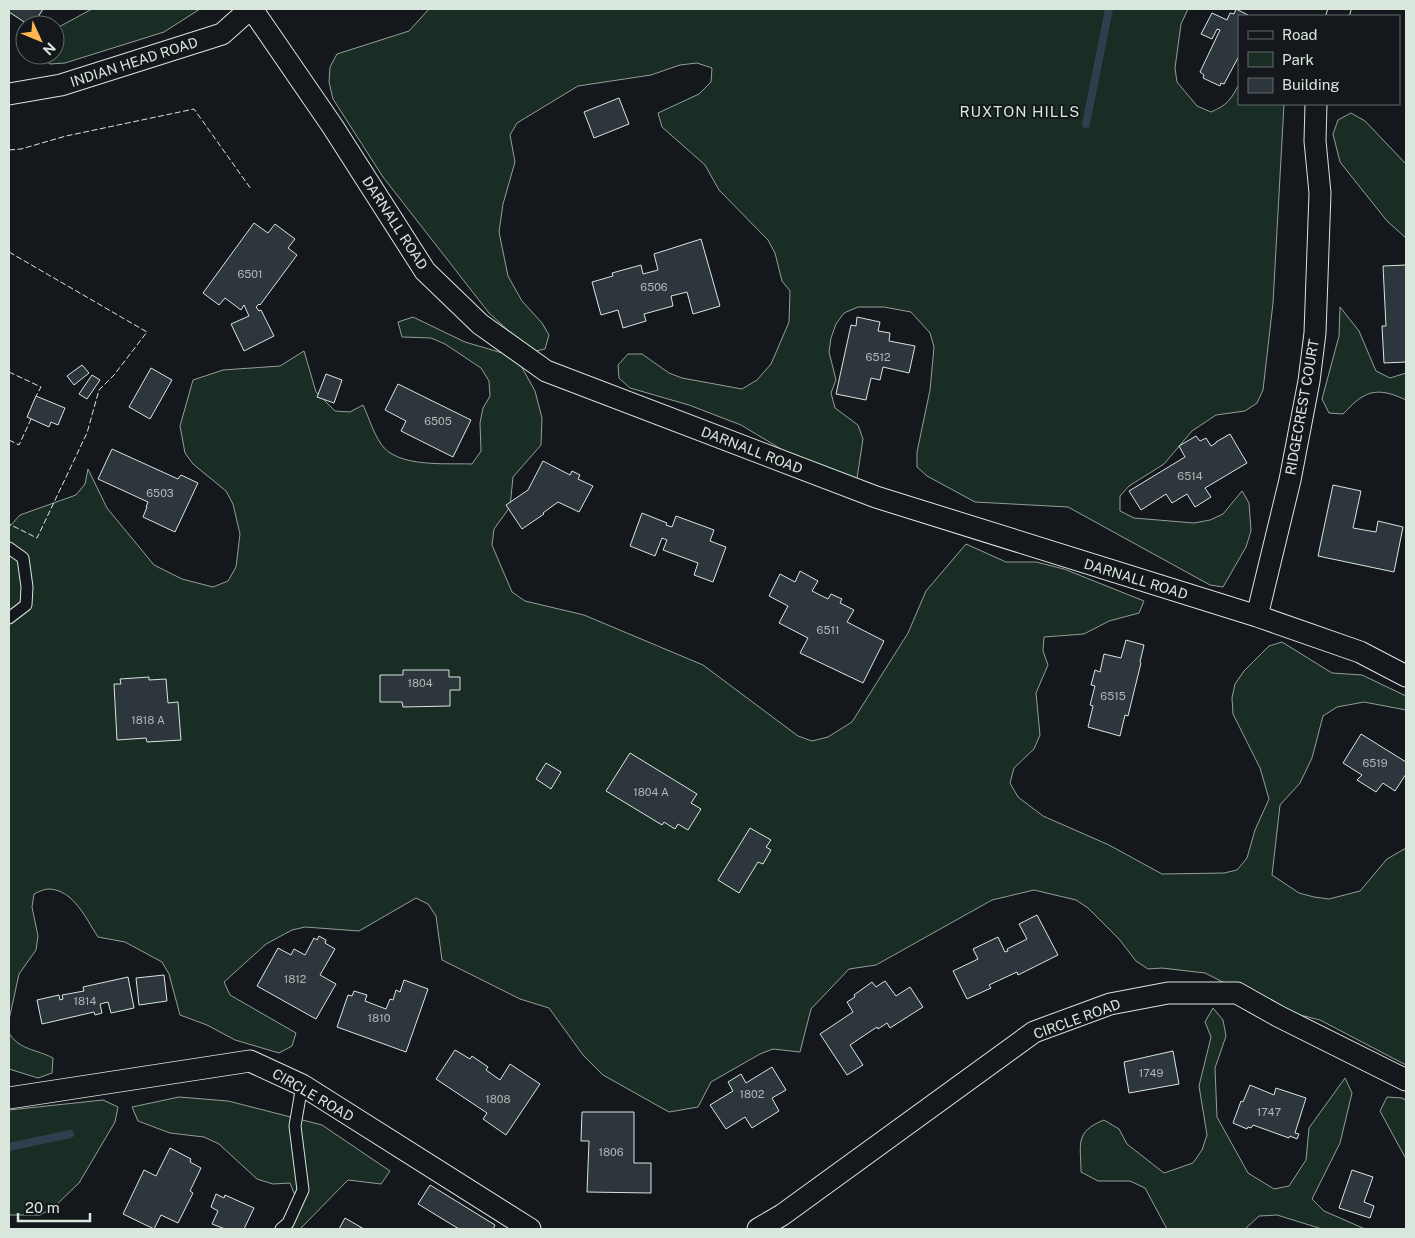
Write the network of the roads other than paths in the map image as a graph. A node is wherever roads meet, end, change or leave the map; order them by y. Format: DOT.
graph roads {
  1 [pos="251,9"];
  2 [pos="9,94"];
  3 [pos="1316,105"];
  4 [pos="9,548"];
  5 [pos="1257,616"];
  6 [pos="9,618"];
  7 [pos="1406,676"];
  8 [pos="1406,1080"];
  9 [pos="302,1086"];
  10 [pos="9,1098"];
  11 [pos="281,1229"];
  12 [pos="530,1229"];
  13 [pos="758,1229"];
  1 -- 2 [label="street, INDIAN HEAD ROAD"];
  1 -- 5 [label="street, DARNALL ROAD"];
  3 -- 5 [label="street, RIDGECREST COURT"];
  4 -- 6 [label="lane"];
  5 -- 7 [label="street, DARNALL ROAD"];
  8 -- 13 [label="street, CIRCLE ROAD"];
  9 -- 10 [label="street, CIRCLE ROAD"];
  9 -- 11 [label="lane"];
  9 -- 12 [label="street, CIRCLE ROAD"];
}
